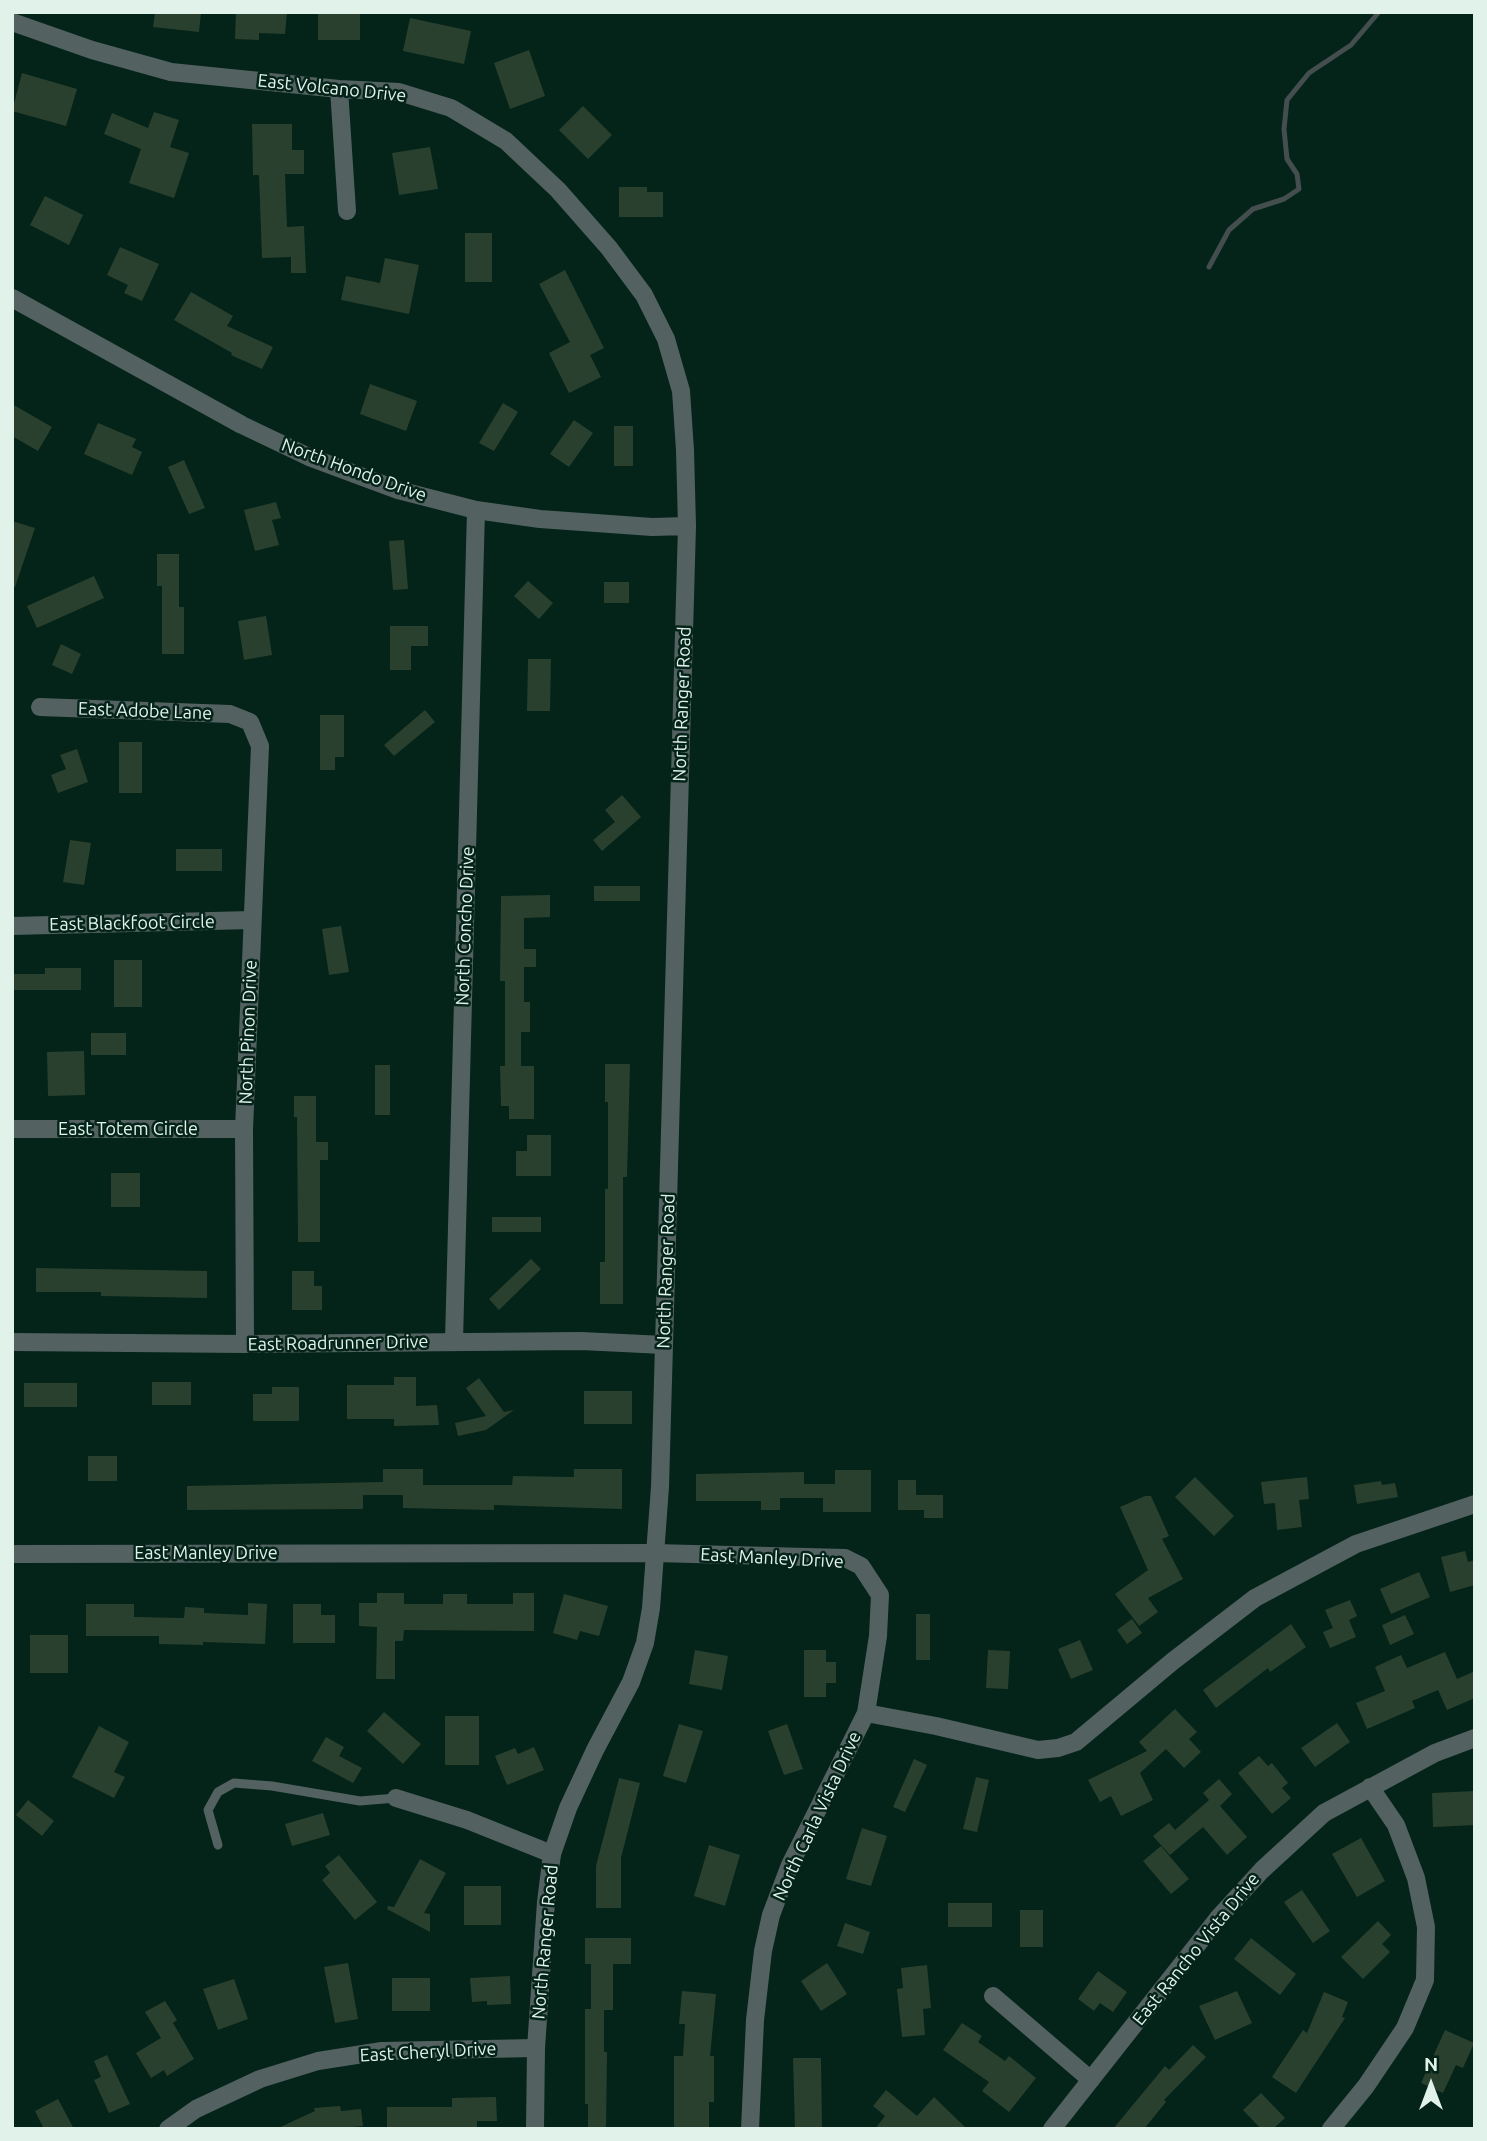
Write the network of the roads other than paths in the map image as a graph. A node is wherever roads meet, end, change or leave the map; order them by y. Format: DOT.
graph roads {
  1 [pos="12,22"];
  2 [pos="339,89"];
  3 [pos="347,211"];
  4 [pos="14,302"];
  5 [pos="681,391"];
  6 [pos="476,510"];
  7 [pos="687,526"];
  8 [pos="40,707"];
  9 [pos="250,722"];
  10 [pos="251,920"];
  11 [pos="12,926"];
  12 [pos="12,1129"];
  13 [pos="244,1129"];
  14 [pos="454,1341"];
  15 [pos="12,1342"];
  16 [pos="245,1344"];
  17 [pos="664,1345"];
  18 [pos="1475,1504"];
  19 [pos="655,1553"];
  20 [pos="12,1554"];
  21 [pos="866,1713"];
  22 [pos="1475,1738"];
  23 [pos="1370,1787"];
  24 [pos="396,1798"];
  25 [pos="218,1845"];
  26 [pos="552,1854"];
  27 [pos="993,1996"];
  28 [pos="536,2048"];
  29 [pos="1091,2080"];
  30 [pos="168,2129"];
  31 [pos="535,2129"];
  32 [pos="750,2129"];
  33 [pos="1052,2129"];
  34 [pos="1331,2129"];
  1 -- 2 [label="street, East Volcano Drive"];
  2 -- 3 [label="street"];
  2 -- 5 [label="street, East Volcano Drive"];
  4 -- 6 [label="street, North Hondo Drive"];
  5 -- 7 [label="street, North Ranger Road"];
  6 -- 7 [label="street, North Hondo Drive"];
  6 -- 14 [label="street, North Concho Drive"];
  7 -- 17 [label="street, North Ranger Road"];
  8 -- 9 [label="street, East Adobe Lane"];
  9 -- 10 [label="street, North Pinon Drive"];
  10 -- 11 [label="street, East Blackfoot Circle"];
  10 -- 13 [label="street, North Pinon Drive"];
  12 -- 13 [label="street, East Totem Circle"];
  13 -- 16 [label="street, North Pinon Drive"];
  14 -- 16 [label="street, East Roadrunner Drive"];
  14 -- 17 [label="street, East Roadrunner Drive"];
  15 -- 16 [label="street, East Roadrunner Drive"];
  17 -- 19 [label="street, North Ranger Road"];
  18 -- 21 [label="street"];
  19 -- 20 [label="street, East Manley Drive"];
  19 -- 21 [label="street, East Manley Drive"];
  19 -- 26 [label="street, North Ranger Road"];
  21 -- 32 [label="street, North Carla Vista Drive"];
  22 -- 23 [label="street, East Rancho Vista Drive"];
  23 -- 29 [label="street, East Rancho Vista Drive"];
  23 -- 34 [label="street"];
  24 -- 25 [label="lane"];
  24 -- 26 [label="street"];
  26 -- 28 [label="street, North Ranger Road"];
  27 -- 29 [label="street"];
  28 -- 30 [label="street, East Cheryl Drive"];
  28 -- 31 [label="street, North Ranger Road"];
  29 -- 33 [label="street, East Rancho Vista Drive"];
}
